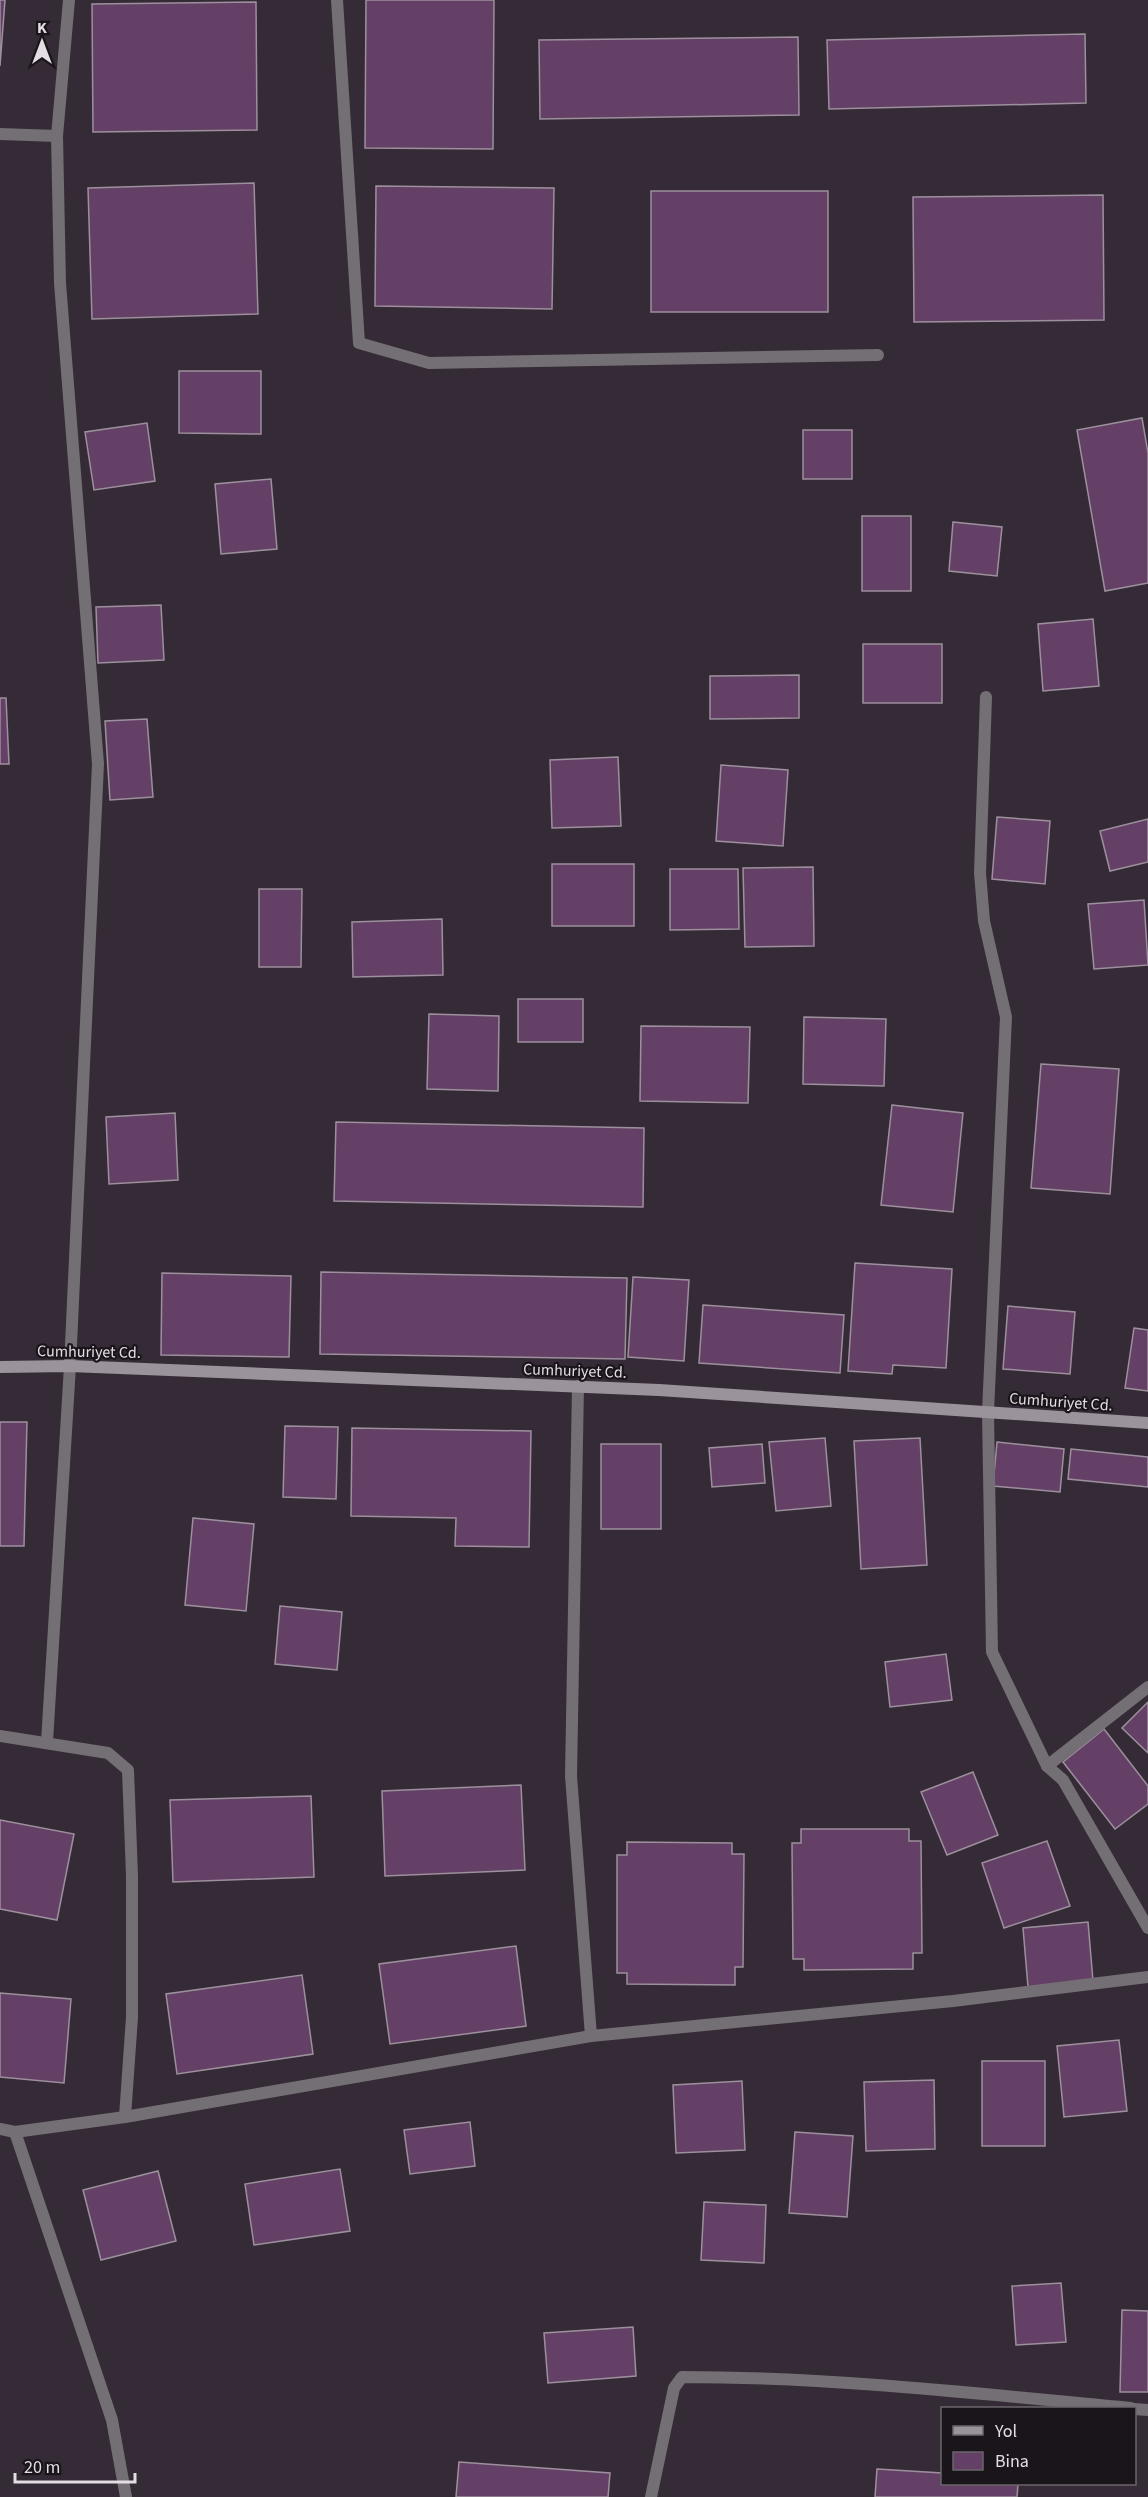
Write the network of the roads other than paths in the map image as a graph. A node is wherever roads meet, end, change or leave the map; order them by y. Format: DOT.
graph roads {
  1 [pos="69,0"];
  2 [pos="337,0"];
  3 [pos="0,134"];
  4 [pos="57,136"];
  5 [pos="878,355"];
  6 [pos="986,697"];
  7 [pos="70,1366"];
  8 [pos="0,1367"];
  9 [pos="578,1386"];
  10 [pos="988,1412"];
  11 [pos="1148,1423"];
  12 [pos="1148,1687"];
  13 [pos="0,1736"];
  14 [pos="47,1742"];
  15 [pos="1047,1766"];
  16 [pos="1142,1904"];
  17 [pos="1148,1928"];
  18 [pos="1148,1977"];
  19 [pos="591,2036"];
  20 [pos="125,2117"];
  21 [pos="0,2129"];
  22 [pos="15,2132"];
  23 [pos="1112,2407"];
  24 [pos="126,2497"];
  25 [pos="651,2497"];
  1 -- 4 [label="street"];
  2 -- 5 [label="street"];
  3 -- 4 [label="street"];
  4 -- 7 [label="street"];
  6 -- 10 [label="street"];
  7 -- 8 [label="main road, Cumhuriyet Cd."];
  7 -- 9 [label="main road, Cumhuriyet Cd."];
  7 -- 14 [label="street"];
  9 -- 10 [label="main road, Cumhuriyet Cd."];
  9 -- 19 [label="street"];
  10 -- 11 [label="main road, Cumhuriyet Cd."];
  10 -- 15 [label="street"];
  12 -- 15 [label="street"];
  13 -- 14 [label="street"];
  14 -- 20 [label="street"];
  15 -- 16 [label="street"];
  16 -- 17 [label="street"];
  18 -- 19 [label="street"];
  19 -- 20 [label="street"];
  20 -- 22 [label="street"];
  21 -- 22 [label="street"];
  22 -- 24 [label="street"];
  23 -- 25 [label="street"];
}
